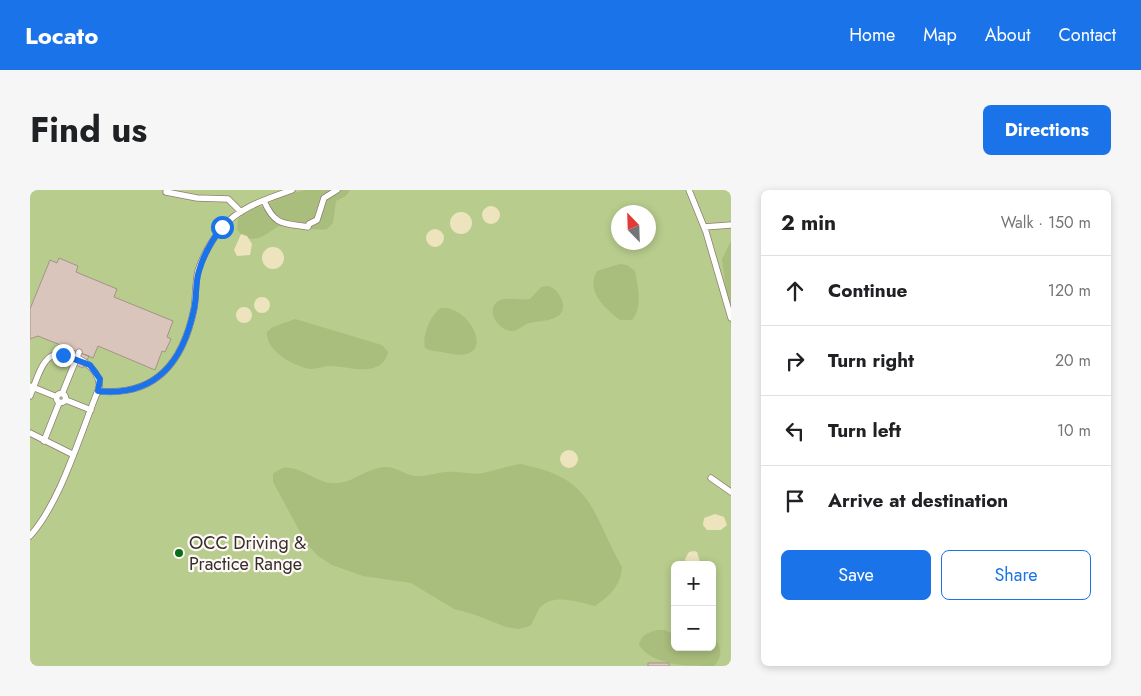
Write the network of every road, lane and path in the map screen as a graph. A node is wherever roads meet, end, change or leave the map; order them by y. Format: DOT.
graph roads {
  1 [pos="292,190"];
  2 [pos="337,190"];
  3 [pos="689,190"];
  4 [pos="166,192"];
  5 [pos="264,201"];
  6 [pos="241,212"];
  7 [pos="731,225"];
  8 [pos="704,227"];
  9 [pos="731,318"];
  10 [pos="79,352"];
  11 [pos="77,359"];
  12 [pos="32,387"];
  13 [pos="98,391"];
  14 [pos="30,396"];
  15 [pos="61,398"];
  16 [pos="91,410"];
  17 [pos="30,433"];
  18 [pos="44,441"];
  19 [pos="72,454"];
  20 [pos="711,478"];
  21 [pos="731,492"];
  22 [pos="30,536"];
  1 -- 5 [label="lane"];
  2 -- 5 [label="lane"];
  3 -- 8 [label="lane"];
  4 -- 6 [label="lane"];
  5 -- 6 [label="lane"];
  6 -- 13 [label="lane"];
  7 -- 8 [label="lane"];
  8 -- 9 [label="lane"];
  10 -- 11 [label="lane"];
  11 -- 12 [label="lane"];
  11 -- 13 [label="lane"];
  11 -- 15 [label="lane"];
  12 -- 14 [label="lane"];
  12 -- 15 [label="lane"];
  13 -- 16 [label="lane"];
  15 -- 16 [label="lane"];
  15 -- 18 [label="lane"];
  16 -- 19 [label="lane"];
  17 -- 18 [label="lane"];
  18 -- 19 [label="lane"];
  19 -- 22 [label="lane"];
  20 -- 21 [label="lane"];
}
